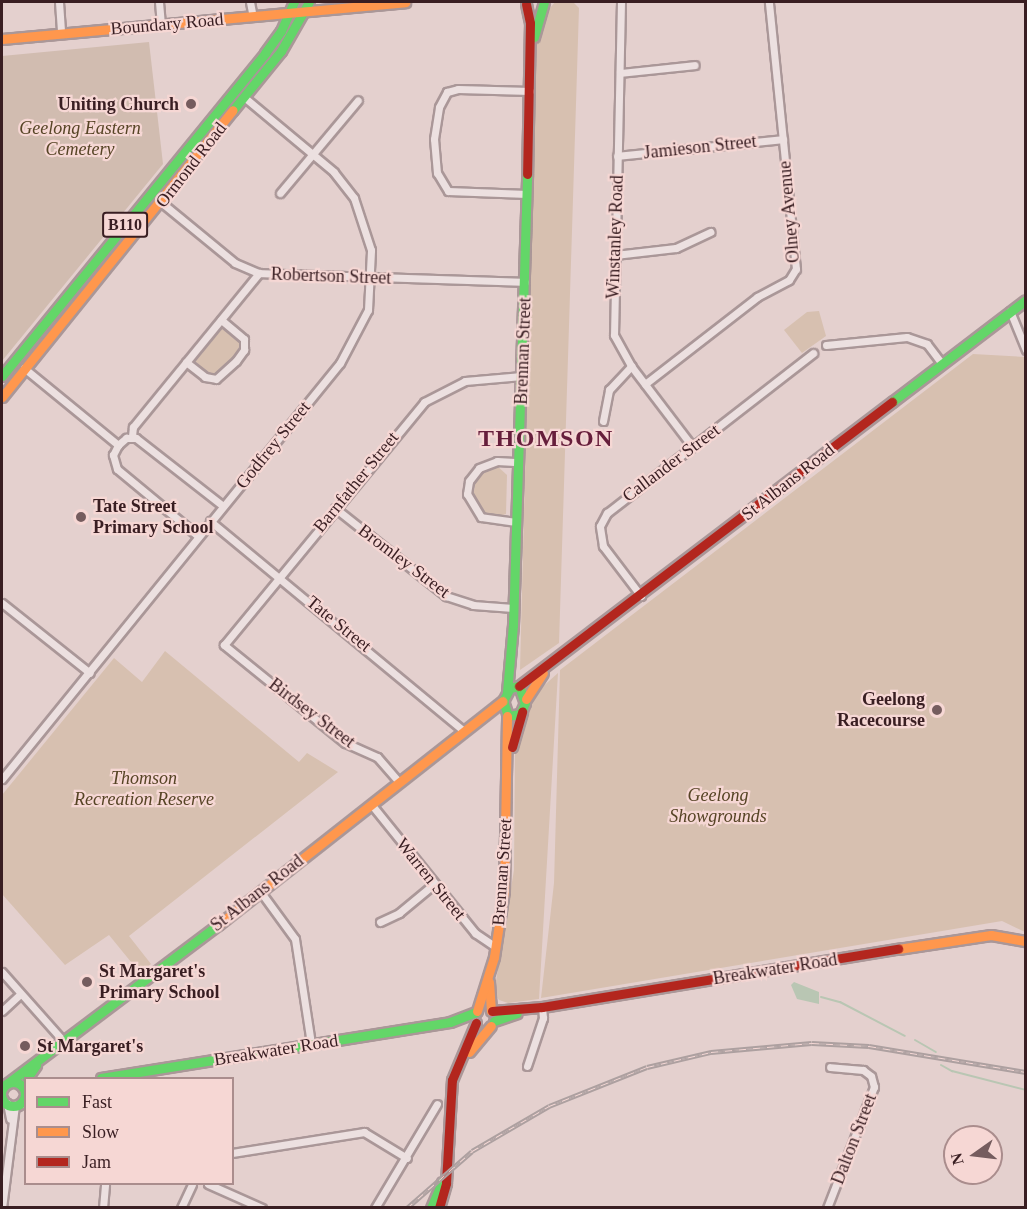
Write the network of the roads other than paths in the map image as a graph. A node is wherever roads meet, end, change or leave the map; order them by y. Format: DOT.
graph roads {
  1 [pos="59,2"];
  2 [pos="159,2"];
  3 [pos="250,2"];
  4 [pos="294,2"];
  5 [pos="404,2"];
  6 [pos="524,2"];
  7 [pos="545,2"];
  8 [pos="621,2"];
  9 [pos="769,2"];
  10 [pos="308,6"];
  11 [pos="289,13"];
  12 [pos="253,17"];
  13 [pos="161,24"];
  14 [pos="61,33"];
  15 [pos="2,39"];
  16 [pos="531,48"];
  17 [pos="695,66"];
  18 [pos="620,73"];
  19 [pos="530,92"];
  20 [pos="244,97"];
  21 [pos="358,100"];
  22 [pos="783,138"];
  23 [pos="312,153"];
  24 [pos="618,156"];
  25 [pos="280,193"];
  26 [pos="527,194"];
  27 [pos="162,203"];
  28 [pos="711,232"];
  29 [pos="615,255"];
  30 [pos="259,273"];
  31 [pos="372,278"];
  32 [pos="525,282"];
  33 [pos="1026,300"];
  34 [pos="1010,311"];
  35 [pos="221,320"];
  36 [pos="826,345"];
  37 [pos="1026,350"];
  38 [pos="813,353"];
  39 [pos="15,360"];
  40 [pos="186,362"];
  41 [pos="942,364"];
  42 [pos="632,366"];
  43 [pos="25,369"];
  44 [pos="2,376"];
  45 [pos="522,376"];
  46 [pos="645,384"];
  47 [pos="2,397"];
  48 [pos="603,421"];
  49 [pos="132,436"];
  50 [pos="118,445"];
  51 [pos="692,446"];
  52 [pos="519,462"];
  53 [pos="223,506"];
  54 [pos="335,508"];
  55 [pos="210,521"];
  56 [pos="516,522"];
  57 [pos="198,536"];
  58 [pos="280,576"];
  59 [pos="641,596"];
  60 [pos="2,603"];
  61 [pos="513,608"];
  62 [pos="224,645"];
  63 [pos="512,654"];
  64 [pos="550,664"];
  65 [pos="90,673"];
  66 [pos="519,686"];
  67 [pos="505,696"];
  68 [pos="524,705"];
  69 [pos="506,715"];
  70 [pos="476,721"];
  71 [pos="464,731"];
  72 [pos="508,770"];
  73 [pos="2,779"];
  74 [pos="399,782"];
  75 [pos="371,804"];
  76 [pos="434,884"];
  77 [pos="260,891"];
  78 [pos="380,922"];
  79 [pos="1026,941"];
  80 [pos="496,947"];
  81 [pos="2,972"];
  82 [pos="490,974"];
  83 [pos="20,994"];
  84 [pos="542,1007"];
  85 [pos="2,1011"];
  86 [pos="477,1011"];
  87 [pos="492,1017"];
  88 [pos="450,1022"];
  89 [pos="475,1023"];
  90 [pos="64,1043"];
  91 [pos="311,1044"];
  92 [pos="38,1064"];
  93 [pos="526,1066"];
  94 [pos="830,1067"];
  95 [pos="30,1077"];
  96 [pos="107,1077"];
  97 [pos="4,1087"];
  98 [pos="20,1095"];
  99 [pos="450,1098"];
  100 [pos="437,1104"];
  101 [pos="234,1153"];
  102 [pos="407,1158"];
  103 [pos="446,1159"];
  104 [pos="105,1185"];
  105 [pos="192,1185"];
  106 [pos="210,1185"];
  107 [pos="2,1208"];
  108 [pos="103,1208"];
  109 [pos="181,1208"];
  110 [pos="262,1208"];
  111 [pos="375,1208"];
  112 [pos="431,1208"];
  113 [pos="439,1208"];
  114 [pos="827,1208"];
  1 -- 14 [label="street"];
  2 -- 13 [label="street"];
  3 -- 12 [label="street"];
  4 -- 11 [label="main road, B110"];
  5 -- 10 [label="main road, Boundary Road"];
  6 -- 7 [label="main road"];
  6 -- 16 [label="main road, Brennan Street"];
  7 -- 16 [label="main road, Brennan Street"];
  8 -- 18 [label="street, Winstanley Road"];
  9 -- 22 [label="street, Olney Avenue"];
  10 -- 11 [label="main road, Boundary Road"];
  10 -- 20 [label="main road, Ormond Road / B110"];
  11 -- 12 [label="main road, Boundary Road"];
  11 -- 39 [label="main road, Ormond Road / B110"];
  12 -- 13 [label="main road, Boundary Road"];
  13 -- 14 [label="main road, Boundary Road"];
  14 -- 15 [label="main road, Boundary Road"];
  16 -- 19 [label="main road, Brennan Street"];
  17 -- 18 [label="street"];
  18 -- 24 [label="street, Winstanley Road"];
  19 -- 26 [label="main road, Brennan Street"];
  19 -- 26 [label="street"];
  20 -- 23 [label="street, Godfrey Street"];
  20 -- 27 [label="main road, Ormond Road / B110"];
  21 -- 23 [label="street"];
  22 -- 24 [label="street, Jamieson Street"];
  22 -- 46 [label="street, Olney Avenue"];
  23 -- 25 [label="street"];
  23 -- 31 [label="street, Godfrey Street"];
  24 -- 29 [label="street, Winstanley Road"];
  26 -- 32 [label="main road, Brennan Street"];
  27 -- 30 [label="street, Robertson Street"];
  27 -- 43 [label="main road, Ormond Road / B110"];
  28 -- 29 [label="street"];
  29 -- 42 [label="street, Winstanley Road"];
  30 -- 31 [label="street, Robertson Street"];
  30 -- 35 [label="street"];
  31 -- 32 [label="street, Robertson Street"];
  31 -- 53 [label="street, Godfrey Street"];
  32 -- 45 [label="main road, Brennan Street"];
  33 -- 34 [label="main road, St Albans Road"];
  34 -- 37 [label="street"];
  34 -- 41 [label="main road, St Albans Road"];
  35 -- 40 [label="street"];
  35 -- 40 [label="street"];
  36 -- 41 [label="street"];
  38 -- 51 [label="street, Callander Street"];
  39 -- 43 [label="street"];
  39 -- 44 [label="main road, Ormond Road / B110"];
  40 -- 49 [label="street"];
  41 -- 59 [label="main road, St Albans Road"];
  42 -- 46 [label="street, Winstanley Road"];
  42 -- 48 [label="street"];
  43 -- 47 [label="main road, Ormond Road / B110"];
  43 -- 50 [label="street"];
  45 -- 52 [label="main road, Brennan Street"];
  45 -- 54 [label="street, Barnfather Street"];
  46 -- 51 [label="street, Winstanley Road"];
  49 -- 50 [label="street"];
  49 -- 53 [label="street"];
  50 -- 57 [label="street"];
  51 -- 59 [label="street, Callander Street"];
  52 -- 56 [label="main road, Brennan Street"];
  52 -- 56 [label="street"];
  53 -- 55 [label="street, Godfrey Street"];
  54 -- 58 [label="street, Barnfather Street"];
  54 -- 61 [label="street, Bromley Street"];
  55 -- 57 [label="street, Godfrey Street"];
  55 -- 58 [label="street, Tate Street"];
  56 -- 61 [label="main road, Brennan Street"];
  57 -- 65 [label="street, Godfrey Street"];
  58 -- 62 [label="street, Barnfather Street"];
  58 -- 71 [label="street, Tate Street"];
  59 -- 64 [label="main road, St Albans Road"];
  60 -- 65 [label="street"];
  61 -- 63 [label="main road, Brennan Street"];
  62 -- 74 [label="street, Birdsey Street"];
  63 -- 66 [label="main road, Brennan Street"];
  63 -- 67 [label="main road, Brennan Street"];
  64 -- 66 [label="main road, St Albans Road"];
  64 -- 68 [label="main road, St Albans Road"];
  65 -- 73 [label="street, Godfrey Street"];
  66 -- 67 [label="main road, St Albans Road"];
  66 -- 68 [label="main road, Brennan Street"];
  67 -- 69 [label="main road, Brennan Street"];
  67 -- 70 [label="main road, St Albans Road"];
  68 -- 69 [label="main road, St Albans Road"];
  68 -- 72 [label="main road, Brennan Street"];
  69 -- 70 [label="main road, St Albans Road"];
  69 -- 72 [label="main road, Brennan Street"];
  70 -- 71 [label="main road, St Albans Road"];
  71 -- 74 [label="main road, St Albans Road"];
  72 -- 80 [label="main road, Brennan Street"];
  74 -- 75 [label="main road, St Albans Road"];
  75 -- 76 [label="street, Warren Street"];
  75 -- 77 [label="main road, St Albans Road"];
  76 -- 78 [label="street"];
  76 -- 80 [label="street, Warren Street"];
  77 -- 90 [label="main road, St Albans Road"];
  77 -- 91 [label="street"];
  79 -- 84 [label="main road, Breakwater Road"];
  80 -- 82 [label="main road, Brennan Street"];
  81 -- 83 [label="street"];
  82 -- 86 [label="main road, Brennan Street"];
  82 -- 87 [label="main road, Brennan Street"];
  83 -- 85 [label="street"];
  83 -- 90 [label="street"];
  84 -- 87 [label="main road, Breakwater Road"];
  84 -- 93 [label="street"];
  86 -- 87 [label="main road"];
  86 -- 88 [label="main road, Breakwater Road"];
  86 -- 89 [label="main road, Brennan Street"];
  87 -- 89 [label="main road, Breakwater Road"];
  87 -- 99 [label="main road"];
  88 -- 89 [label="main road, Breakwater Road"];
  88 -- 91 [label="main road, Breakwater Road"];
  89 -- 99 [label="main road"];
  90 -- 92 [label="main road, St Albans Road"];
  91 -- 96 [label="main road, Breakwater Road"];
  92 -- 95 [label="main road, St Albans Road"];
  92 -- 97 [label="main road, St Albans Road"];
  94 -- 114 [label="street, Dalton Street"];
  97 -- 98 [label="main road"];
  97 -- 98 [label="main road"];
  98 -- 107 [label="street"];
  99 -- 103 [label="main road"];
  100 -- 102 [label="street"];
  101 -- 102 [label="street"];
  102 -- 111 [label="street"];
  103 -- 112 [label="main road"];
  103 -- 113 [label="main road"];
  104 -- 108 [label="street"];
  105 -- 109 [label="street"];
  106 -- 110 [label="street"];
}
